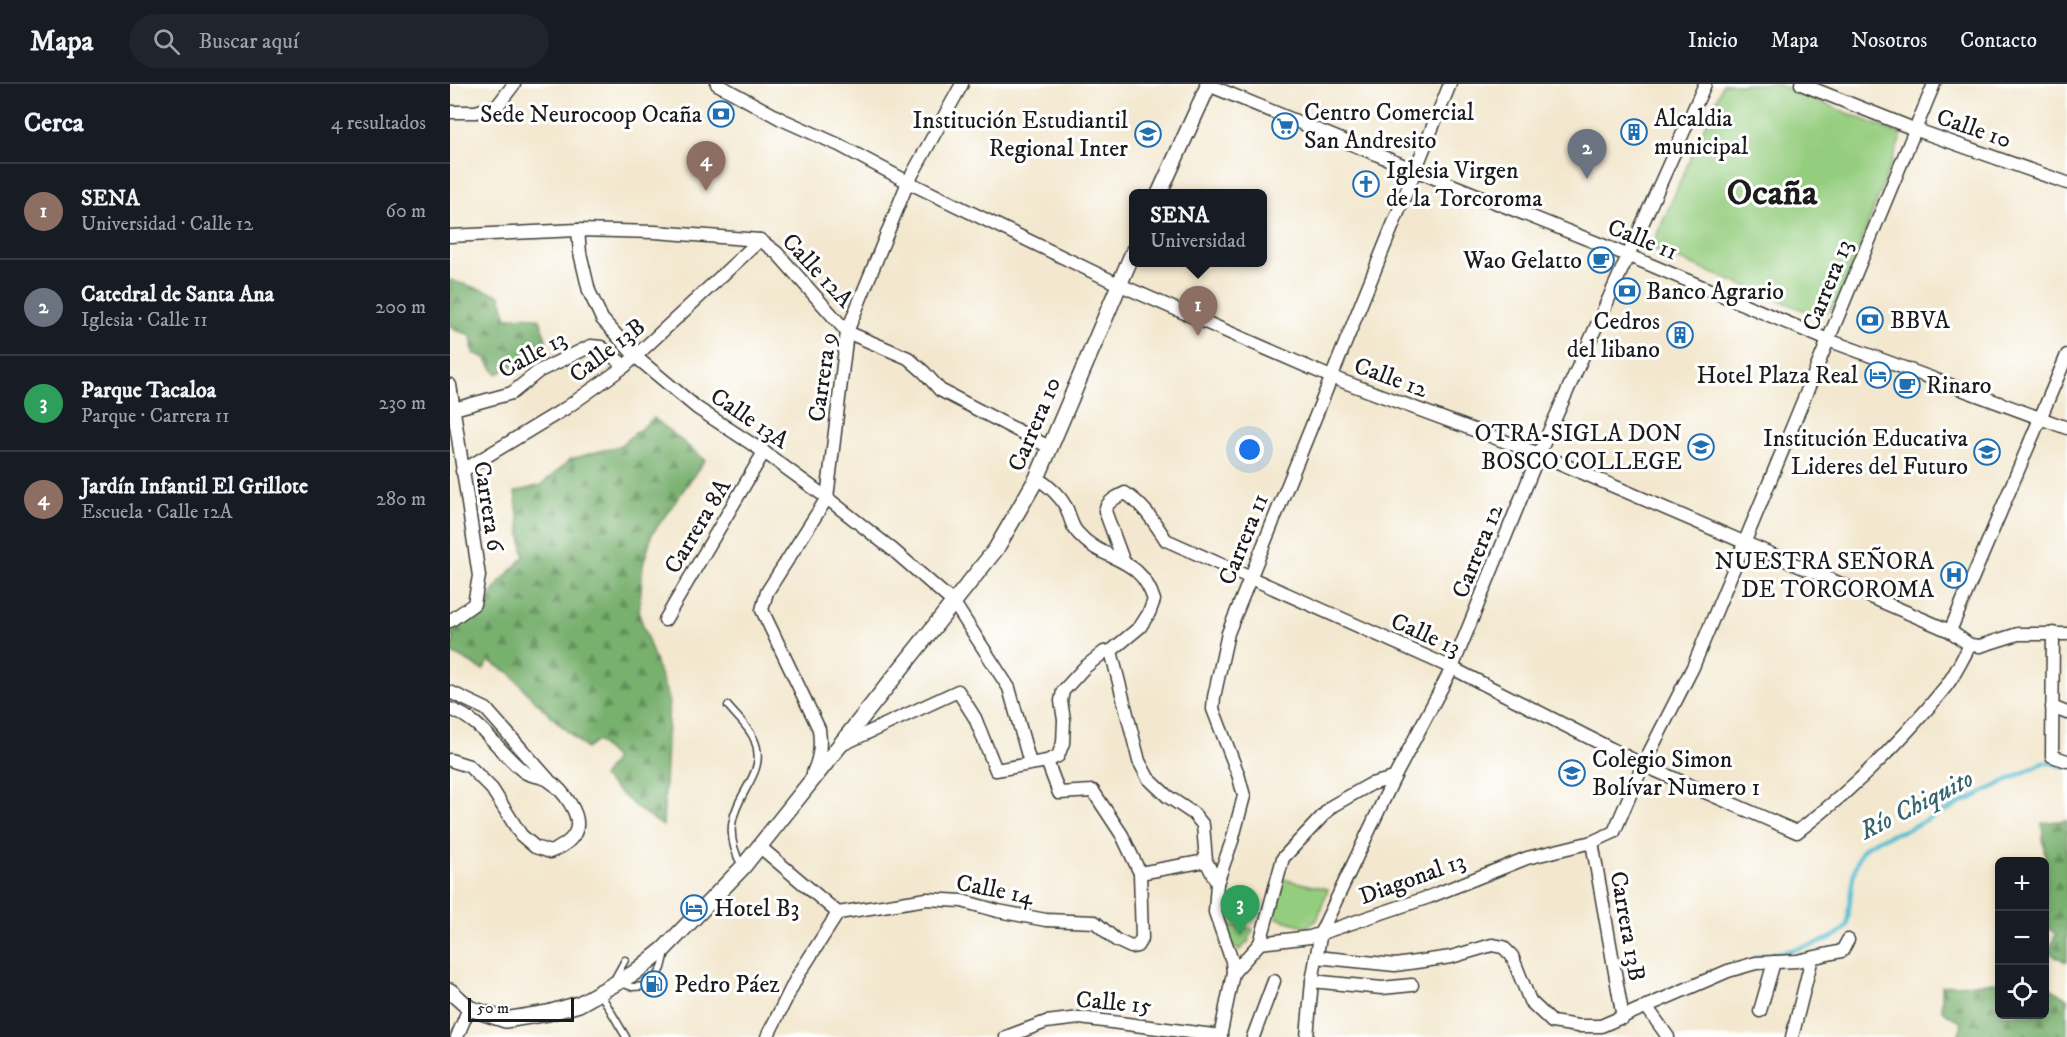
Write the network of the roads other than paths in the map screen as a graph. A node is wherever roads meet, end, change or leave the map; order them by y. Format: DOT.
graph roads {
  1 [pos="514,84"];
  2 [pos="717,84"];
  3 [pos="962,84"];
  4 [pos="1207,84"];
  5 [pos="1450,84"];
  6 [pos="1705,84"];
  7 [pos="1801,84"];
  8 [pos="1934,84"];
  9 [pos="450,112"];
  10 [pos="1914,129"];
  11 [pos="1414,170"];
  12 [pos="908,182"];
  13 [pos="2067,183"];
  14 [pos="1161,189"];
  15 [pos="578,230"];
  16 [pos="450,236"];
  17 [pos="760,240"];
  18 [pos="1627,255"];
  19 [pos="1129,261"];
  20 [pos="1118,284"];
  21 [pos="847,332"];
  22 [pos="1828,340"];
  23 [pos="2067,355"];
  24 [pos="636,357"];
  25 [pos="625,366"];
  26 [pos="1331,377"];
  27 [pos="450,385"];
  28 [pos="454,409"];
  29 [pos="2041,419"];
  30 [pos="2067,428"];
  31 [pos="1049,447"];
  32 [pos="764,452"];
  33 [pos="1539,454"];
  34 [pos="462,471"];
  35 [pos="1037,478"];
  36 [pos="827,498"];
  37 [pos="1746,542"];
  38 [pos="1123,560"];
  39 [pos="1250,579"];
  40 [pos="954,603"];
  41 [pos="665,620"];
  42 [pos="450,621"];
  43 [pos="1950,631"];
  44 [pos="2053,633"];
  45 [pos="2067,634"];
  46 [pos="1970,645"];
  47 [pos="1111,651"];
  48 [pos="1452,668"];
  49 [pos="450,692"];
  50 [pos="728,706"];
  51 [pos="2052,708"];
  52 [pos="450,709"];
  53 [pos="2067,713"];
  54 [pos="838,746"];
  55 [pos="450,760"];
  56 [pos="1047,760"];
  57 [pos="2067,761"];
  58 [pos="1030,763"];
  59 [pos="1643,765"];
  60 [pos="1394,778"];
  61 [pos="548,779"];
  62 [pos="810,783"];
  63 [pos="1614,832"];
  64 [pos="1592,842"];
  65 [pos="759,846"];
  66 [pos="1206,861"];
  67 [pos="743,867"];
  68 [pos="1140,873"];
  69 [pos="1217,883"];
  70 [pos="838,913"];
  71 [pos="1321,932"];
  72 [pos="1848,940"];
  73 [pos="1260,944"];
  74 [pos="665,947"];
  75 [pos="648,950"];
  76 [pos="1316,957"];
  77 [pos="1812,958"];
  78 [pos="625,960"];
  79 [pos="1774,962"];
  80 [pos="1233,973"];
  81 [pos="657,977"];
  82 [pos="1274,981"];
  83 [pos="1312,981"];
  84 [pos="1412,985"];
  85 [pos="648,986"];
  86 [pos="610,987"];
  87 [pos="450,991"];
  88 [pos="1646,1006"];
  89 [pos="470,1008"];
  90 [pos="1760,1011"];
  91 [pos="1623,1018"];
  92 [pos="1221,1036"];
  93 [pos="457,1037"];
  94 [pos="626,1037"];
  95 [pos="767,1037"];
  96 [pos="1006,1037"];
  97 [pos="1252,1037"];
  98 [pos="1307,1037"];
  99 [pos="1668,1037"];
  100 [pos="1792,1037"];
  1 -- 9 [label="street"];
  2 -- 12 [label="street, Calle 12"];
  3 -- 12 [label="street, Carrera 9"];
  4 -- 11 [label="street, Calle 11"];
  4 -- 14 [label="street"];
  5 -- 11 [label="street, Carrera 11"];
  6 -- 18 [label="street, Carrera 12"];
  7 -- 10 [label="street, Calle 10"];
  8 -- 10 [label="street, Carrera 13"];
  10 -- 13 [label="street, Calle 10"];
  10 -- 22 [label="street, Carrera 13"];
  11 -- 18 [label="street, Calle 11"];
  11 -- 26 [label="street, Carrera 11"];
  12 -- 20 [label="street, Calle 12"];
  12 -- 21 [label="street, Carrera 9"];
  15 -- 16 [label="street, Calle 12A"];
  15 -- 17 [label="street, Calle 12A"];
  15 -- 24 [label="street, Calle 13A"];
  17 -- 21 [label="street, Calle 12A"];
  17 -- 24 [label="street, Calle 13B"];
  18 -- 22 [label="street, Calle 11"];
  18 -- 33 [label="street, Carrera 12"];
  19 -- 20 [label="street, Carrera 10"];
  20 -- 26 [label="street, Calle 12"];
  20 -- 31 [label="street, Carrera 10"];
  21 -- 31 [label="street, Calle 12A"];
  21 -- 36 [label="street, Carrera 9"];
  22 -- 29 [label="street, Calle 11"];
  22 -- 37 [label="street, Carrera 13"];
  23 -- 29 [label="street"];
  24 -- 25 [label="street, Calle 13B"];
  24 -- 32 [label="street, Calle 13A"];
  25 -- 28 [label="street, Calle 13"];
  25 -- 34 [label="street, Calle 13B"];
  26 -- 33 [label="street, Calle 12"];
  26 -- 39 [label="street, Carrera 11"];
  27 -- 28 [label="street, Carrera 6"];
  28 -- 34 [label="street, Carrera 6"];
  29 -- 30 [label="street, Calle 11"];
  29 -- 43 [label="street"];
  31 -- 35 [label="street, Carrera 10"];
  32 -- 36 [label="street, Calle 13A"];
  32 -- 41 [label="street, Carrera 8A"];
  33 -- 37 [label="street, Calle 12"];
  33 -- 48 [label="street, Carrera 12"];
  34 -- 42 [label="street, Carrera 6"];
  35 -- 38 [label="street"];
  35 -- 40 [label="street, Carrera 10"];
  36 -- 40 [label="street, Calle 13A"];
  36 -- 62 [label="street, Carrera 9"];
  37 -- 43 [label="street, Calle 12"];
  37 -- 59 [label="street, Carrera 13"];
  38 -- 39 [label="street, Calle 13"];
  38 -- 47 [label="street"];
  39 -- 48 [label="street, Calle 13"];
  39 -- 69 [label="street, Carrera 11"];
  40 -- 54 [label="street, Carrera 10"];
  40 -- 58 [label="street"];
  43 -- 46 [label="street, Calle 12"];
  44 -- 45 [label="street"];
  44 -- 46 [label="street"];
  44 -- 51 [label="street"];
  46 -- 59 [label="street, Calle 13"];
  47 -- 56 [label="street"];
  47 -- 66 [label="street"];
  48 -- 59 [label="street, Calle 13"];
  48 -- 60 [label="street, Carrera 12"];
  49 -- 61 [label="street"];
  50 -- 67 [label="lane"];
  51 -- 53 [label="street"];
  51 -- 57 [label="street"];
  52 -- 61 [label="street"];
  54 -- 58 [label="street"];
  54 -- 62 [label="street, Carrera 10"];
  55 -- 61 [label="street"];
  56 -- 58 [label="street"];
  56 -- 68 [label="street"];
  59 -- 63 [label="street, Carrera 13"];
  60 -- 71 [label="street, Carrera 12"];
  60 -- 73 [label="street"];
  62 -- 65 [label="street, Carrera 10"];
  63 -- 64 [label="street, Diagonal 13"];
  64 -- 71 [label="street, Diagonal 13"];
  64 -- 91 [label="street, Carrera 13B"];
  65 -- 67 [label="street, Carrera 10"];
  65 -- 70 [label="street"];
  66 -- 68 [label="street"];
  66 -- 69 [label="street, Carrera 11"];
  67 -- 74 [label="street, Carrera 10"];
  68 -- 70 [label="street, Calle 14"];
  69 -- 80 [label="street, Carrera 11"];
  70 -- 95 [label="street"];
  71 -- 73 [label="street, Diagonal 13"];
  71 -- 76 [label="street, Carrera 12"];
  72 -- 77 [label="street"];
  73 -- 80 [label="street"];
  74 -- 75 [label="lane"];
  74 -- 81 [label="lane"];
  74 -- 86 [label="street, Carrera 10"];
  76 -- 83 [label="street, Carrera 12"];
  76 -- 91 [label="street"];
  77 -- 79 [label="street"];
  77 -- 100 [label="street"];
  78 -- 86 [label="lane"];
  79 -- 88 [label="street"];
  79 -- 90 [label="street"];
  80 -- 92 [label="street, Carrera 11"];
  82 -- 97 [label="street"];
  83 -- 84 [label="street"];
  83 -- 98 [label="street, Carrera 12"];
  85 -- 86 [label="lane"];
  86 -- 89 [label="street, Carrera 10"];
  86 -- 94 [label="lane"];
  87 -- 89 [label="street"];
  88 -- 91 [label="street"];
  88 -- 99 [label="street"];
  89 -- 93 [label="street"];
  92 -- 96 [label="street, Calle 15"];
}
